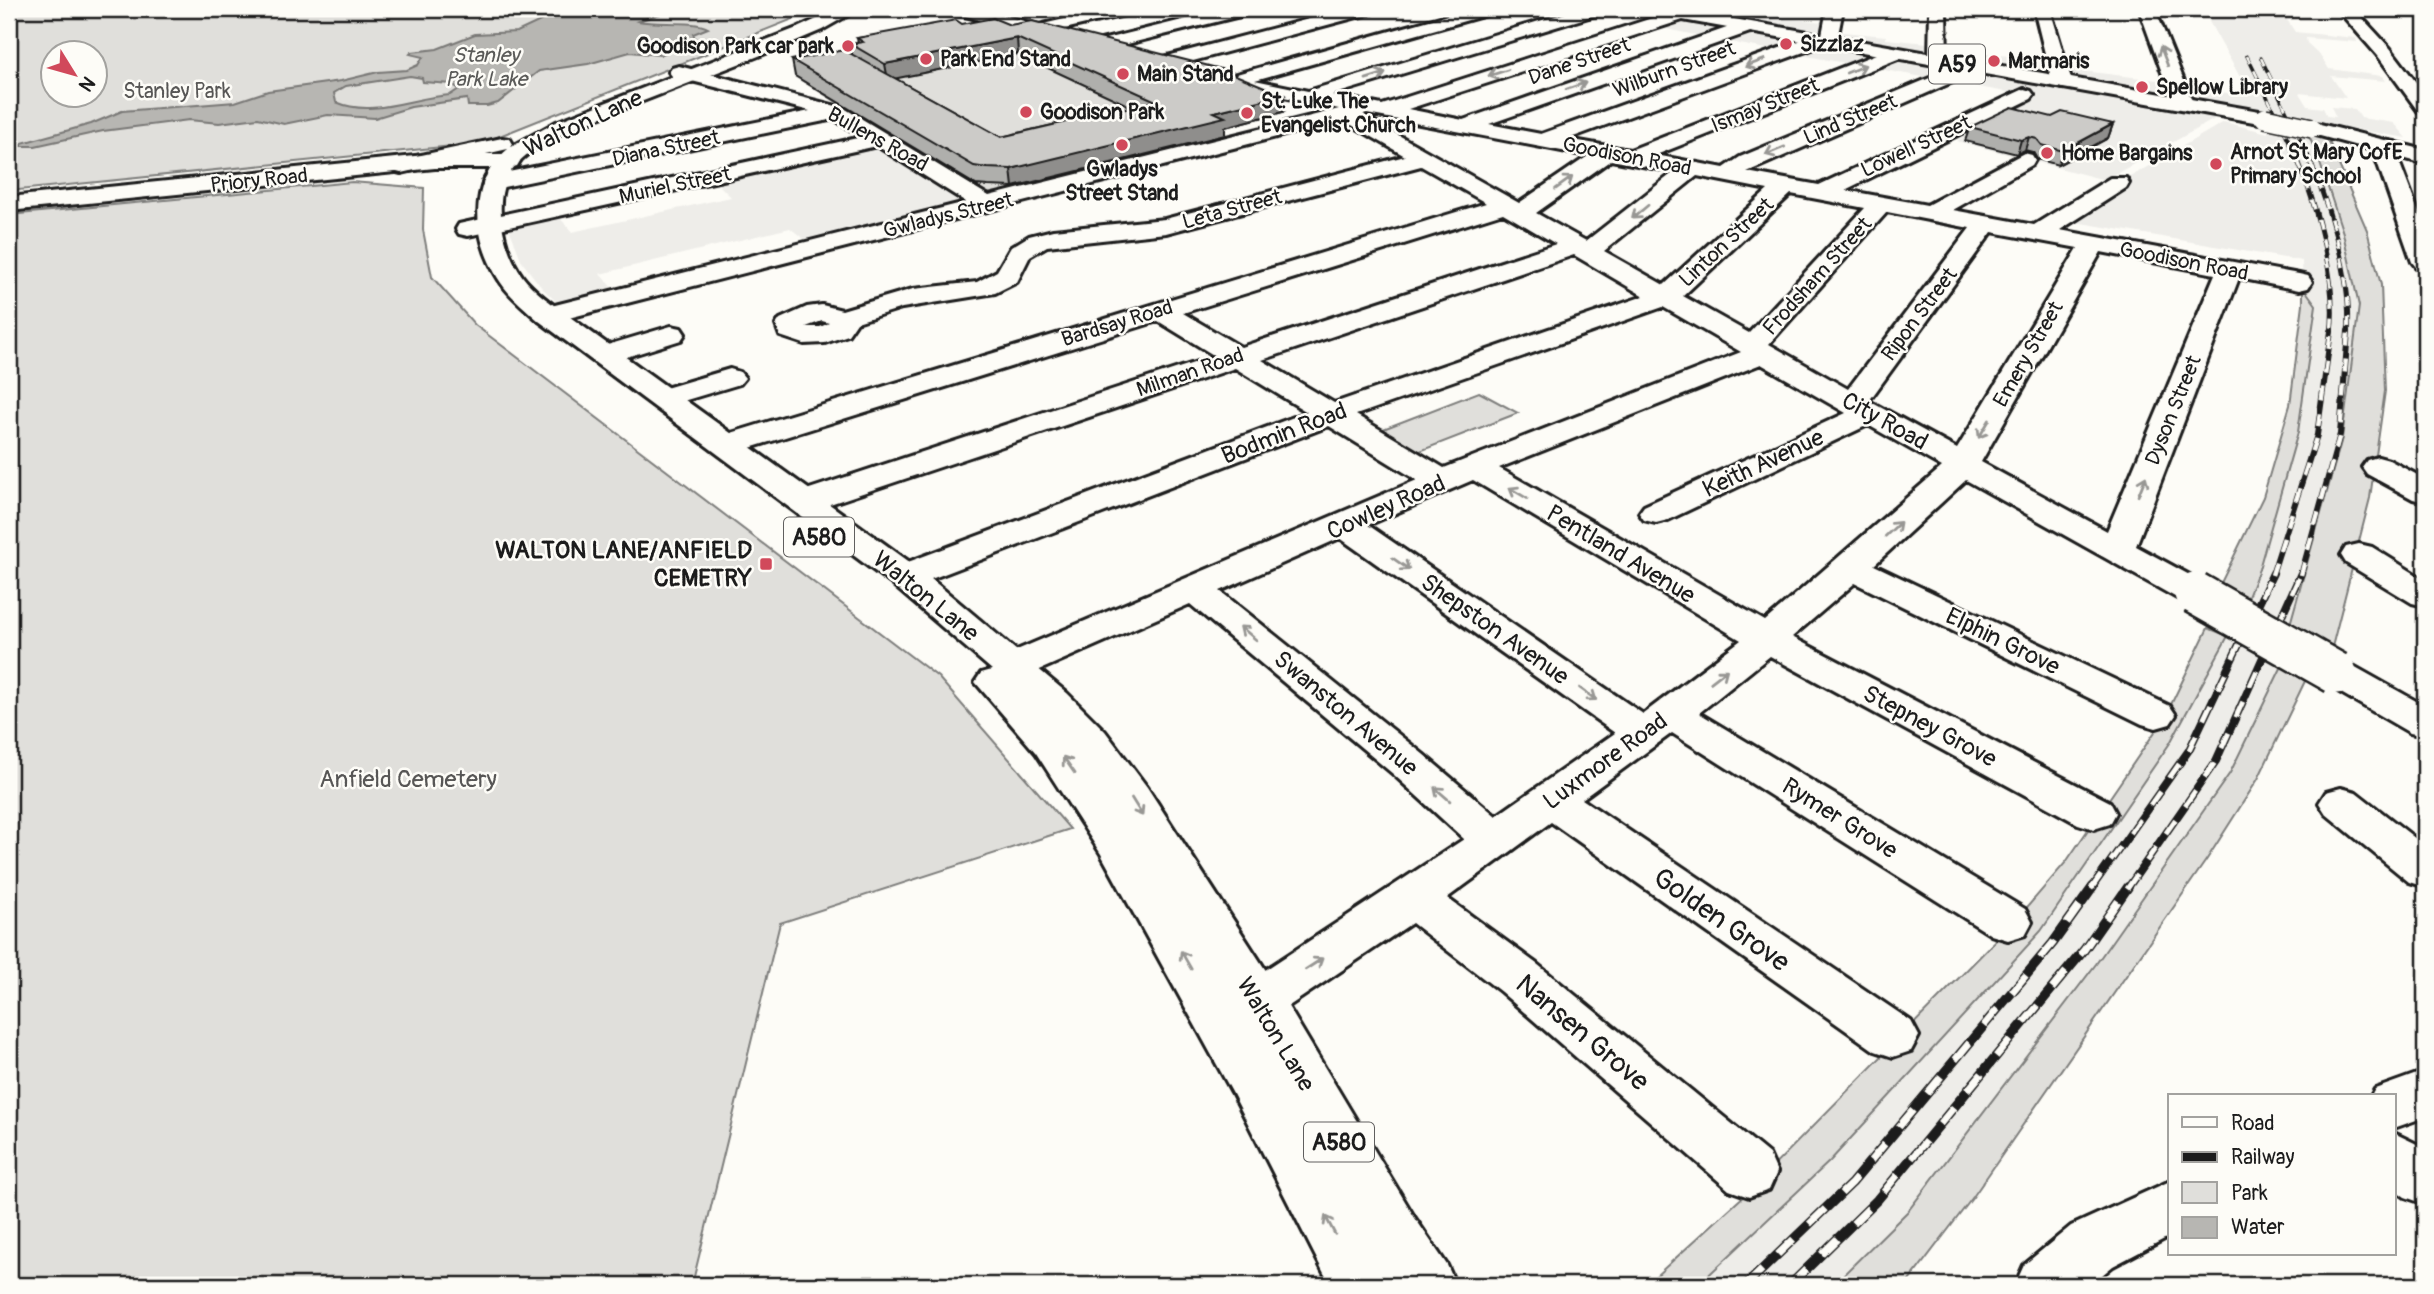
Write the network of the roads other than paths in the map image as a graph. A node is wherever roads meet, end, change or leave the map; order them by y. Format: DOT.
graph roads {
  1 [pos="833,9"];
  2 [pos="851,9"];
  3 [pos="960,9"];
  4 [pos="1127,9"];
  5 [pos="1246,9"];
  6 [pos="1366,9"];
  7 [pos="1487,9"];
  8 [pos="1597,9"];
  9 [pos="1649,9"];
  10 [pos="1835,9"];
  11 [pos="1938,9"];
  12 [pos="2042,9"];
  13 [pos="2147,9"];
  14 [pos="2345,9"];
  15 [pos="1680,15"];
  16 [pos="1726,16"];
  17 [pos="1747,27"];
  18 [pos="1039,30"];
  19 [pos="1824,40"];
  20 [pos="1099,46"];
  21 [pos="1896,53"];
  22 [pos="1151,60"];
  23 [pos="1938,60"];
  24 [pos="1973,66"];
  25 [pos="685,74"];
  26 [pos="1233,81"];
  27 [pos="2063,82"];
  28 [pos="1303,95"];
  29 [pos="2024,101"];
  30 [pos="2182,103"];
  31 [pos="2425,107"];
  32 [pos="1366,110"];
  33 [pos="838,112"];
  34 [pos="1465,125"];
  35 [pos="2321,130"];
  36 [pos="881,139"];
  37 [pos="1544,141"];
  38 [pos="2387,147"];
  39 [pos="2425,149"];
  40 [pos="1607,153"];
  41 [pos="2425,157"];
  42 [pos="1424,158"];
  43 [pos="1633,158"];
  44 [pos="2024,160"];
  45 [pos="413,166"];
  46 [pos="489,167"];
  47 [pos="1692,169"];
  48 [pos="1728,175"];
  49 [pos="2118,183"];
  50 [pos="1786,186"];
  51 [pos="1821,193"];
  52 [pos="9,204"];
  53 [pos="986,205"];
  54 [pos="1881,205"];
  55 [pos="1513,209"];
  56 [pos="1929,214"];
  57 [pos="1985,224"];
  58 [pos="479,227"];
  59 [pos="2039,233"];
  60 [pos="2092,244"];
  61 [pos="1581,249"];
  62 [pos="2425,262"];
  63 [pos="2229,270"];
  64 [pos="2299,282"];
  65 [pos="1666,297"];
  66 [pos="1159,310"];
  67 [pos="549,315"];
  68 [pos="843,318"];
  69 [pos="671,334"];
  70 [pos="1758,349"];
  71 [pos="604,355"];
  72 [pos="1234,358"];
  73 [pos="730,378"];
  74 [pos="663,398"];
  75 [pos="1861,409"];
  76 [pos="1331,416"];
  77 [pos="729,444"];
  78 [pos="1963,465"];
  79 [pos="2378,467"];
  80 [pos="1476,468"];
  81 [pos="1444,482"];
  82 [pos="2425,492"];
  83 [pos="806,501"];
  84 [pos="1656,513"];
  85 [pos="1345,525"];
  86 [pos="2117,550"];
  87 [pos="2359,555"];
  88 [pos="1851,567"];
  89 [pos="905,576"];
  90 [pos="1196,590"];
  91 [pos="2425,595"];
  92 [pos="1767,639"];
  93 [pos="1012,667"];
  94 [pos="2156,715"];
  95 [pos="2425,723"];
  96 [pos="1658,724"];
  97 [pos="1552,800"];
  98 [pos="2341,803"];
  99 [pos="2094,813"];
  100 [pos="1493,839"];
  101 [pos="2425,870"];
  102 [pos="1413,898"];
  103 [pos="2008,922"];
  104 [pos="1235,1004"];
  105 [pos="1893,1036"];
  106 [pos="2425,1094"];
  107 [pos="2396,1103"];
  108 [pos="2396,1159"];
  109 [pos="1749,1172"];
  110 [pos="2425,1179"];
  111 [pos="2168,1208"];
  112 [pos="1361,1285"];
  113 [pos="1426,1285"];
  114 [pos="2045,1285"];
  1 -- 25 [label="main road, Walton Lane"];
  2 -- 25 [label="main road, Walton Lane"];
  3 -- 18 [label="main road, Goodison Road"];
  4 -- 18 [label="main road"];
  5 -- 20 [label="main road"];
  6 -- 22 [label="main road"];
  7 -- 26 [label="main road"];
  28 -- 8 [label="main road, one-way"];
  9 -- 15 [label="main road, A59"];
  10 -- 19 [label="main road"];
  11 -- 23 [label="main road"];
  12 -- 27 [label="main road"];
  30 -- 13 [label="main road, one-way"];
  14 -- 31 [label="main road"];
  15 -- 16 [label="main road, A59"];
  15 -- 32 [label="main road, Gwladys Street, one-way"];
  16 -- 17 [label="main road, A59"];
  17 -- 19 [label="main road, A59"];
  34 -- 17 [label="main road, Dane Street, one-way"];
  18 -- 20 [label="main road, Goodison Road"];
  19 -- 21 [label="main road, A59"];
  19 -- 37 [label="main road, Wilburn Street, one-way"];
  20 -- 22 [label="main road, Goodison Road"];
  21 -- 23 [label="main road, A59"];
  43 -- 21 [label="main road, Ismay Street, one-way"];
  22 -- 26 [label="main road, Goodison Road"];
  23 -- 24 [label="main road, A59"];
  24 -- 27 [label="main road, A59"];
  24 -- 48 [label="main road, Lind Street, one-way"];
  25 -- 33 [label="main road, Bullens Road"];
  25 -- 46 [label="main road, Walton Lane"];
  26 -- 28 [label="main road, Goodison Road"];
  27 -- 30 [label="main road, A59"];
  28 -- 32 [label="main road, Goodison Road"];
  29 -- 51 [label="main road, Lowell Street"];
  30 -- 35 [label="main road, A59, bridge"];
  32 -- 34 [label="main road, Goodison Road"];
  32 -- 42 [label="main road, City Road"];
  32 -- 53 [label="main road, Gwladys Street"];
  33 -- 36 [label="main road, Bullens Road"];
  33 -- 46 [label="main road, Diana Street"];
  34 -- 37 [label="main road, Goodison Road"];
  35 -- 38 [label="main road, A59"];
  35 -- 39 [label="main road, A59"];
  36 -- 53 [label="main road, Bullens Road"];
  36 -- 58 [label="main road, Muriel Street"];
  37 -- 40 [label="main road, Goodison Road"];
  38 -- 41 [label="main road, A59"];
  38 -- 62 [label="main road"];
  40 -- 43 [label="main road, Goodison Road"];
  55 -- 40 [label="main road, Bardsay Road, one-way"];
  42 -- 55 [label="main road, City Road"];
  42 -- 68 [label="main road, Leta Street"];
  43 -- 47 [label="main road, Goodison Road"];
  44 -- 56 [label="main road"];
  45 -- 46 [label="main road"];
  45 -- 46 [label="main road, Priory Road"];
  45 -- 52 [label="main road, Priory Road"];
  46 -- 58 [label="main road, Walton Lane / A580"];
  47 -- 48 [label="main road, Goodison Road"];
  47 -- 61 [label="main road, Milman Road, one-way"];
  48 -- 50 [label="main road, Goodison Road"];
  49 -- 59 [label="main road"];
  50 -- 51 [label="main road, Goodison Road"];
  50 -- 65 [label="main road, Linton Street"];
  51 -- 54 [label="main road, Goodison Road"];
  53 -- 67 [label="main road, Gwladys Street"];
  54 -- 56 [label="main road, Goodison Road"];
  54 -- 70 [label="main road, Frodsham Street"];
  55 -- 61 [label="main road, City Road"];
  55 -- 66 [label="main road, Bardsay Road"];
  56 -- 57 [label="main road, Goodison Road"];
  57 -- 59 [label="main road, Goodison Road"];
  57 -- 75 [label="main road, Ripon Street"];
  58 -- 67 [label="main road, Walton Lane / A580"];
  104 -- 58 [label="main road, Walton Lane / A580, one-way"];
  59 -- 60 [label="main road, Goodison Road"];
  60 -- 63 [label="main road, Goodison Road"];
  60 -- 78 [label="main road, Emery Street, one-way"];
  61 -- 65 [label="main road, City Road"];
  61 -- 72 [label="main road, Milman Road"];
  63 -- 64 [label="main road, Goodison Road"];
  86 -- 63 [label="main road, Dyson Street, one-way"];
  65 -- 70 [label="main road, City Road"];
  65 -- 76 [label="main road, Bodmin Road"];
  66 -- 72 [label="main road"];
  66 -- 77 [label="main road, Bardsay Road"];
  67 -- 71 [label="main road, Walton Lane / A580"];
  69 -- 71 [label="main road"];
  70 -- 75 [label="main road, City Road"];
  70 -- 80 [label="main road, Cowley Road"];
  71 -- 74 [label="main road, Walton Lane / A580"];
  72 -- 76 [label="main road"];
  72 -- 83 [label="main road, Milman Road"];
  73 -- 74 [label="main road"];
  74 -- 77 [label="main road, Walton Lane / A580"];
  75 -- 78 [label="main road, City Road"];
  75 -- 84 [label="main road, Keith Avenue"];
  76 -- 81 [label="main road"];
  76 -- 89 [label="main road, Bodmin Road"];
  77 -- 83 [label="main road, Walton Lane / A580"];
  78 -- 86 [label="main road, City Road"];
  88 -- 78 [label="main road, Luxmore Road, one-way"];
  79 -- 82 [label="main road"];
  80 -- 81 [label="main road, Cowley Road"];
  92 -- 80 [label="main road, Pentland Avenue, one-way"];
  81 -- 85 [label="main road, Cowley Road"];
  83 -- 89 [label="main road, Walton Lane / A580"];
  85 -- 90 [label="main road, Cowley Road"];
  85 -- 96 [label="main road, Shepston Avenue, one-way"];
  86 -- 95 [label="main road, City Road, bridge"];
  87 -- 91 [label="main road"];
  88 -- 92 [label="main road, Luxmore Road"];
  88 -- 94 [label="main road, Elphin Grove"];
  89 -- 93 [label="main road, Walton Lane / A580"];
  90 -- 93 [label="main road, Cowley Road"];
  100 -- 90 [label="main road, Swanston Avenue, one-way"];
  96 -- 92 [label="main road, Luxmore Road, one-way"];
  92 -- 99 [label="main road, Stepney Grove"];
  93 -- 104 [label="main road, Walton Lane / A580, one-way"];
  96 -- 97 [label="main road, Luxmore Road"];
  96 -- 103 [label="main road, Rymer Grove"];
  97 -- 100 [label="main road, Luxmore Road"];
  97 -- 105 [label="main road, Golden Grove"];
  98 -- 101 [label="main road"];
  100 -- 102 [label="main road, Luxmore Road"];
  104 -- 102 [label="main road, Luxmore Road, one-way"];
  102 -- 109 [label="main road, Nansen Grove"];
  112 -- 104 [label="main road, Walton Lane / A580, one-way"];
  104 -- 113 [label="main road, Walton Lane / A580"];
  106 -- 107 [label="main road"];
  108 -- 110 [label="main road"];
  111 -- 114 [label="main road"];
}
